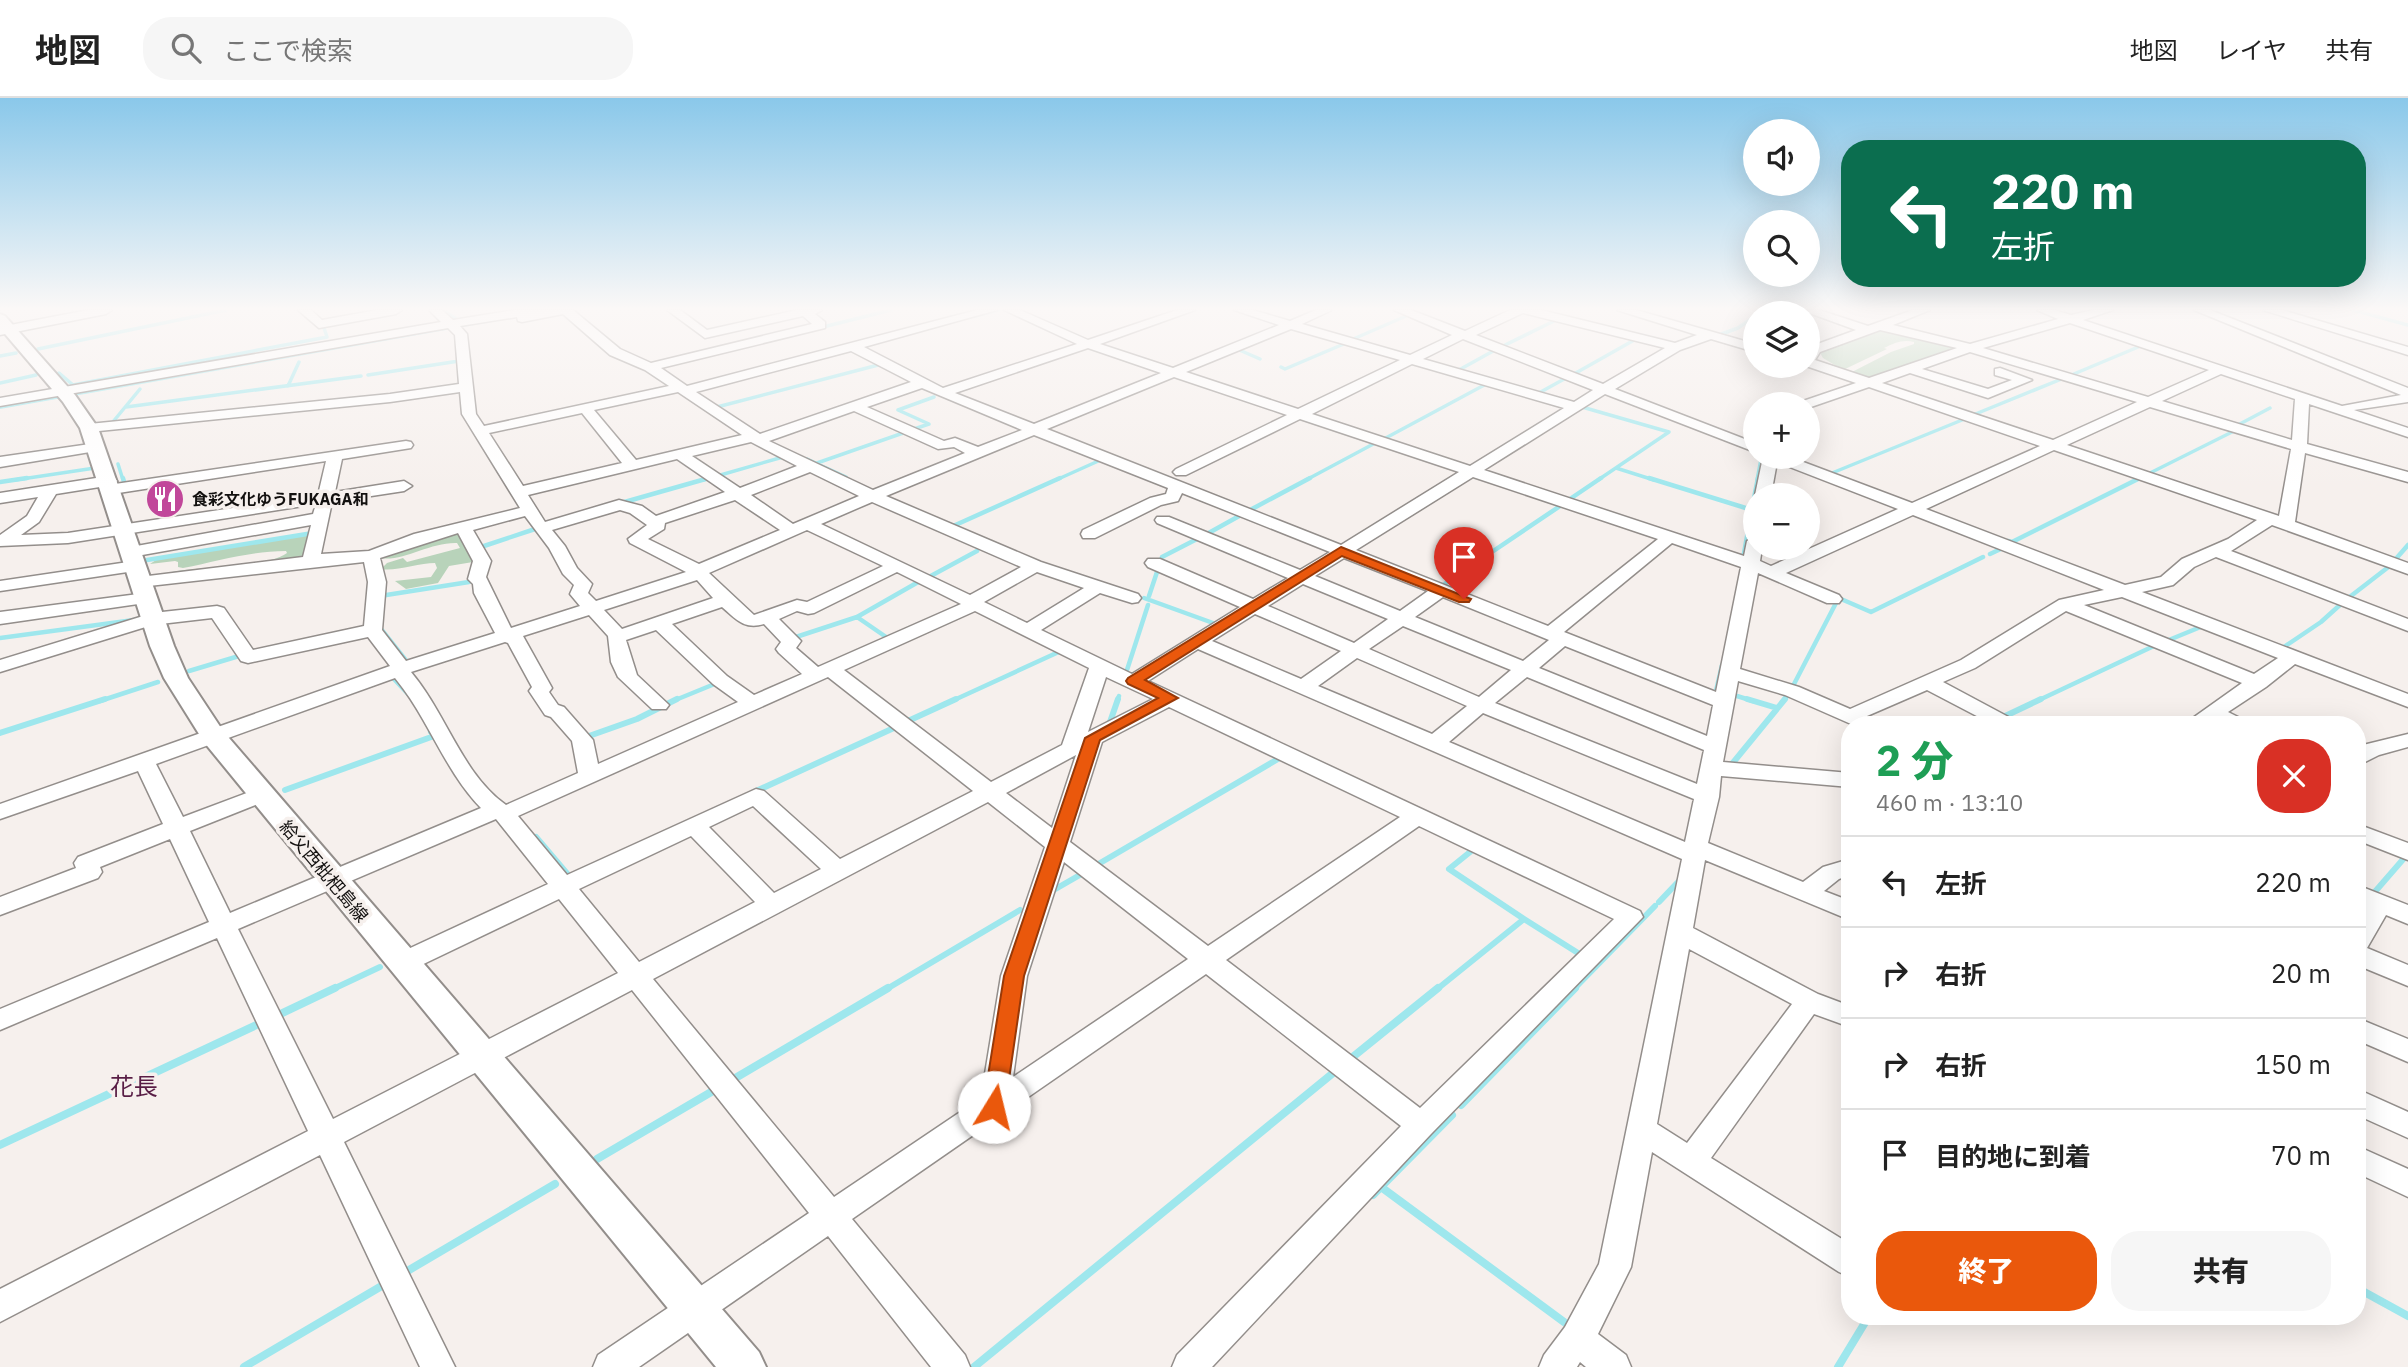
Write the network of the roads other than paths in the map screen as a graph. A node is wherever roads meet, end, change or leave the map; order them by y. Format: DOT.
graph roads {
  1 [pos="41,369"];
  2 [pos="219,369"];
  3 [pos="465,369"];
  4 [pos="653,369"];
  5 [pos="760,369"];
  6 [pos="896,369"];
  7 [pos="1013,369"];
  8 [pos="1163,369"];
  9 [pos="1183,369"];
  10 [pos="1393,369"];
  11 [pos="1444,369"];
  12 [pos="1520,369"];
  13 [pos="1553,369"];
  14 [pos="1638,369"];
  15 [pos="1832,369"];
  16 [pos="1910,369"];
  17 [pos="1992,369"];
  18 [pos="2041,369"];
  19 [pos="2227,369"];
  20 [pos="2343,369"];
  21 [pos="2220,370"];
  22 [pos="1174,373"];
  23 [pos="922,383"];
  24 [pos="1493,383"];
  25 [pos="1871,383"];
  26 [pos="467,387"];
  27 [pos="681,389"];
  28 [pos="1605,389"];
  29 [pos="942,393"];
  30 [pos="66,396"];
  31 [pos="2307,396"];
  32 [pos="2408,396"];
  33 [pos="1820,400"];
  34 [pos="2148,401"];
  35 [pos="0,402"];
  36 [pos="1573,406"];
  37 [pos="854,407"];
  38 [pos="2348,407"];
  39 [pos="585,408"];
  40 [pos="1299,414"];
  41 [pos="2408,427"];
  42 [pos="1035,429"];
  43 [pos="480,431"];
  44 [pos="2408,433"];
  45 [pos="93,437"];
  46 [pos="755,438"];
  47 [pos="1743,443"];
  48 [pos="406,445"];
  49 [pos="2053,445"];
  50 [pos="2299,447"];
  51 [pos="977,453"];
  52 [pos="679,454"];
  53 [pos="335,455"];
  54 [pos="0,463"];
  55 [pos="632,465"];
  56 [pos="812,466"];
  57 [pos="1809,469"];
  58 [pos="1471,471"];
  59 [pos="2408,477"];
  60 [pos="1179,479"];
  61 [pos="110,485"];
  62 [pos="404,486"];
  63 [pos="50,490"];
  64 [pos="519,492"];
  65 [pos="739,494"];
  66 [pos="873,496"];
  67 [pos="0,498"];
  68 [pos="325,498"];
  69 [pos="1914,509"];
  70 [pos="530,510"];
  71 [pos="321,518"];
  72 [pos="1163,520"];
  73 [pos="654,522"];
  74 [pos="2277,522"];
  75 [pos="463,527"];
  76 [pos="799,527"];
  77 [pos="541,528"];
  78 [pos="1089,534"];
  79 [pos="1670,537"];
  80 [pos="1,541"];
  81 [pos="1341,551"];
  82 [pos="2216,551"];
  83 [pos="371,556"];
  84 [pos="1752,560"];
  85 [pos="311,561"];
  86 [pos="1153,563"];
  87 [pos="1751,564"];
  88 [pos="895,566"];
  89 [pos="1035,566"];
  90 [pos="2408,569"];
  91 [pos="698,570"];
  92 [pos="1771,573"];
  93 [pos="1298,577"];
  94 [pos="140,581"];
  95 [pos="0,586"];
  96 [pos="1098,587"];
  97 [pos="1442,590"];
  98 [pos="2126,591"];
  99 [pos="1132,598"];
  100 [pos="1833,599"];
  101 [pos="725,600"];
  102 [pos="973,603"];
  103 [pos="2065,604"];
  104 [pos="1251,606"];
  105 [pos="591,608"];
  106 [pos="767,617"];
  107 [pos="0,618"];
  108 [pos="1400,619"];
  109 [pos="659,622"];
  110 [pos="2408,625"];
  111 [pos="373,630"];
  112 [pos="1028,630"];
  113 [pos="510,636"];
  114 [pos="619,636"];
  115 [pos="1557,636"];
  116 [pos="1198,642"];
  117 [pos="1354,651"];
  118 [pos="2293,656"];
  119 [pos="0,666"];
  120 [pos="1100,666"];
  121 [pos="400,669"];
  122 [pos="1524,670"];
  123 [pos="822,671"];
  124 [pos="1730,672"];
  125 [pos="1134,681"];
  126 [pos="1928,682"];
  127 [pos="2259,683"];
  128 [pos="1303,687"];
  129 [pos="1170,698"];
  130 [pos="2408,701"];
  131 [pos="1724,702"];
  132 [pos="752,703"];
  133 [pos="659,705"];
  134 [pos="1481,705"];
  135 [pos="1850,716"];
  136 [pos="1866,716"];
  137 [pos="1992,716"];
  138 [pos="2210,716"];
  139 [pos="213,736"];
  140 [pos="2408,740"];
  141 [pos="1082,743"];
  142 [pos="1434,743"];
  143 [pos="2366,754"];
  144 [pos="1715,758"];
  145 [pos="144,761"];
  146 [pos="590,776"];
  147 [pos="1841,780"];
  148 [pos="988,791"];
  149 [pos="260,795"];
  150 [pos="1708,797"];
  151 [pos="0,812"];
  152 [pos="501,812"];
  153 [pos="1418,816"];
  154 [pos="693,825"];
  155 [pos="176,828"];
  156 [pos="2366,835"];
  157 [pos="1058,845"];
  158 [pos="1697,852"];
  159 [pos="2408,852"];
  160 [pos="836,870"];
  161 [pos="1841,870"];
  162 [pos="332,880"];
  163 [pos="564,887"];
  164 [pos="1807,891"];
  165 [pos="2366,897"];
  166 [pos="2381,903"];
  167 [pos="771,904"];
  168 [pos="0,906"];
  169 [pos="1841,907"];
  170 [pos="2408,915"];
  171 [pos="224,925"];
  172 [pos="2366,927"];
  173 [pos="1681,933"];
  174 [pos="2366,958"];
  175 [pos="1206,960"];
  176 [pos="402,963"];
  177 [pos="636,974"];
  178 [pos="2408,976"];
  179 [pos="1809,1001"];
  180 [pos="1841,1013"];
  181 [pos="0,1020"];
  182 [pos="2366,1032"];
  183 [pos="2408,1051"];
  184 [pos="479,1056"];
  185 [pos="2366,1105"];
  186 [pos="994,1107"];
  187 [pos="1421,1125"];
  188 [pos="2408,1126"];
  189 [pos="1642,1130"];
  190 [pos="326,1136"];
  191 [pos="1691,1161"];
  192 [pos="2366,1163"];
  193 [pos="2408,1184"];
  194 [pos="832,1217"];
  195 [pos="1841,1256"];
  196 [pos="0,1306"];
  197 [pos="694,1310"];
  198 [pos="1577,1339"];
  199 [pos="438,1367"];
  200 [pos="610,1367"];
  201 [pos="744,1367"];
  202 [pos="953,1367"];
  203 [pos="1189,1367"];
  204 [pos="1556,1367"];
  205 [pos="1614,1367"];
  1 -- 30 [label="main road, 給父西枇杷島線"];
  2 -- 30 [label="street"];
  3 -- 26 [label="street"];
  4 -- 27 [label="street"];
  5 -- 27 [label="street"];
  6 -- 23 [label="street"];
  7 -- 29 [label="street"];
  8 -- 22 [label="street"];
  9 -- 22 [label="street"];
  10 -- 40 [label="street"];
  11 -- 24 [label="street"];
  12 -- 24 [label="street"];
  13 -- 28 [label="street"];
  14 -- 28 [label="street"];
  15 -- 25 [label="street"];
  16 -- 17 [label="street"];
  16 -- 25 [label="street"];
  18 -- 34 [label="street"];
  19 -- 31 [label="street"];
  20 -- 32 [label="street"];
  21 -- 31 [label="street"];
  21 -- 34 [label="street"];
  22 -- 40 [label="street"];
  22 -- 42 [label="street"];
  23 -- 29 [label="street"];
  23 -- 37 [label="street"];
  24 -- 36 [label="street"];
  25 -- 33 [label="street"];
  25 -- 49 [label="street"];
  26 -- 43 [label="street"];
  26 -- 45 [label="street"];
  27 -- 39 [label="street"];
  27 -- 46 [label="street"];
  28 -- 36 [label="street"];
  28 -- 47 [label="street"];
  29 -- 42 [label="street"];
  30 -- 35 [label="street"];
  30 -- 45 [label="main road, 給父西枇杷島線"];
  31 -- 38 [label="street"];
  31 -- 44 [label="street"];
  31 -- 50 [label="street"];
  32 -- 38 [label="street"];
  34 -- 49 [label="street"];
  34 -- 50 [label="street"];
  36 -- 58 [label="street"];
  37 -- 46 [label="street"];
  37 -- 51 [label="street"];
  38 -- 41 [label="street"];
  39 -- 43 [label="street"];
  39 -- 55 [label="street"];
  40 -- 58 [label="street"];
  40 -- 60 [label="street"];
  42 -- 51 [label="street"];
  42 -- 60 [label="street"];
  43 -- 64 [label="street"];
  45 -- 54 [label="street"];
  45 -- 61 [label="main road, 給父西枇杷島線"];
  46 -- 52 [label="street"];
  46 -- 56 [label="street"];
  48 -- 53 [label="street"];
  49 -- 69 [label="street"];
  49 -- 74 [label="street"];
  50 -- 59 [label="street"];
  50 -- 74 [label="street"];
  51 -- 66 [label="street"];
  52 -- 55 [label="street"];
  52 -- 65 [label="street"];
  53 -- 61 [label="street"];
  53 -- 68 [label="street"];
  55 -- 64 [label="street"];
  56 -- 65 [label="street"];
  56 -- 66 [label="street"];
  57 -- 69 [label="street"];
  58 -- 79 [label="street"];
  58 -- 81 [label="street"];
  60 -- 78 [label="street"];
  60 -- 81 [label="street"];
  61 -- 63 [label="street"];
  61 -- 94 [label="main road, 給父西枇杷島線"];
  62 -- 68 [label="street"];
  63 -- 67 [label="street"];
  63 -- 80 [label="street"];
  64 -- 70 [label="street"];
  65 -- 73 [label="street"];
  65 -- 76 [label="street"];
  66 -- 76 [label="street"];
  66 -- 89 [label="street"];
  68 -- 71 [label="street"];
  68 -- 94 [label="street"];
  69 -- 92 [label="street"];
  69 -- 98 [label="street"];
  70 -- 75 [label="street"];
  70 -- 77 [label="street"];
  71 -- 85 [label="street"];
  71 -- 94 [label="street"];
  72 -- 93 [label="street"];
  73 -- 77 [label="street"];
  73 -- 91 [label="street"];
  74 -- 82 [label="street"];
  74 -- 90 [label="street"];
  75 -- 83 [label="street"];
  75 -- 113 [label="street"];
  76 -- 88 [label="street"];
  76 -- 91 [label="street"];
  77 -- 105 [label="street"];
  79 -- 87 [label="street"];
  79 -- 115 [label="street"];
  80 -- 94 [label="street"];
  81 -- 93 [label="street"];
  81 -- 97 [label="street"];
  82 -- 98 [label="street"];
  82 -- 110 [label="street"];
  83 -- 85 [label="street"];
  83 -- 111 [label="street"];
  84 -- 87 [label="street"];
  85 -- 94 [label="street"];
  86 -- 104 [label="street"];
  87 -- 92 [label="street"];
  87 -- 124 [label="street"];
  88 -- 102 [label="street"];
  88 -- 106 [label="street"];
  89 -- 96 [label="street"];
  89 -- 102 [label="street"];
  91 -- 101 [label="street"];
  91 -- 105 [label="street"];
  92 -- 100 [label="street"];
  93 -- 104 [label="street"];
  93 -- 108 [label="street"];
  94 -- 95 [label="street"];
  94 -- 107 [label="street"];
  94 -- 111 [label="street"];
  94 -- 119 [label="street"];
  94 -- 139 [label="main road, 給父西枇杷島線"];
  96 -- 99 [label="street"];
  96 -- 112 [label="street"];
  97 -- 108 [label="street"];
  97 -- 115 [label="street"];
  98 -- 103 [label="street"];
  98 -- 118 [label="street"];
  101 -- 106 [label="street"];
  101 -- 109 [label="street"];
  102 -- 112 [label="street"];
  102 -- 123 [label="street"];
  103 -- 126 [label="street"];
  103 -- 127 [label="street"];
  104 -- 116 [label="street"];
  104 -- 117 [label="street"];
  105 -- 113 [label="street"];
  105 -- 114 [label="street"];
  106 -- 123 [label="street"];
  108 -- 117 [label="street"];
  108 -- 122 [label="street"];
  109 -- 114 [label="street"];
  109 -- 132 [label="street"];
  111 -- 121 [label="street"];
  112 -- 120 [label="street"];
  113 -- 121 [label="street"];
  113 -- 146 [label="street"];
  114 -- 133 [label="street"];
  115 -- 122 [label="street"];
  115 -- 131 [label="street"];
  116 -- 125 [label="street"];
  116 -- 128 [label="street"];
  117 -- 128 [label="street"];
  117 -- 134 [label="street"];
  118 -- 127 [label="street"];
  118 -- 130 [label="street"];
  120 -- 125 [label="street"];
  120 -- 141 [label="street"];
  121 -- 139 [label="street"];
  121 -- 152 [label="street"];
  122 -- 134 [label="street"];
  122 -- 144 [label="street"];
  123 -- 132 [label="street"];
  123 -- 148 [label="street"];
  124 -- 131 [label="street"];
  124 -- 135 [label="street"];
  125 -- 129 [label="street"];
  126 -- 136 [label="street"];
  126 -- 137 [label="street"];
  127 -- 138 [label="street"];
  128 -- 142 [label="street"];
  129 -- 141 [label="street"];
  129 -- 153 [label="street"];
  131 -- 144 [label="street"];
  132 -- 146 [label="street"];
  134 -- 142 [label="street"];
  134 -- 150 [label="street"];
  139 -- 145 [label="street"];
  139 -- 149 [label="main road, 給父西枇杷島線"];
  140 -- 143 [label="street"];
  141 -- 148 [label="street"];
  141 -- 157 [label="street"];
  142 -- 158 [label="street"];
  144 -- 147 [label="street"];
  144 -- 150 [label="street"];
  145 -- 151 [label="street"];
  145 -- 155 [label="street"];
  146 -- 152 [label="street"];
  148 -- 157 [label="street"];
  148 -- 160 [label="street"];
  149 -- 155 [label="street"];
  149 -- 162 [label="main road, 給父西枇杷島線"];
  150 -- 158 [label="street"];
  152 -- 162 [label="street"];
  152 -- 163 [label="street"];
  153 -- 175 [label="street"];
  153 -- 187 [label="street"];
  154 -- 160 [label="street"];
  154 -- 163 [label="street"];
  154 -- 167 [label="street"];
  155 -- 168 [label="street"];
  155 -- 171 [label="street"];
  156 -- 159 [label="street"];
  157 -- 175 [label="street"];
  157 -- 186 [label="street"];
  158 -- 164 [label="street"];
  158 -- 173 [label="street"];
  160 -- 167 [label="street"];
  161 -- 164 [label="street"];
  162 -- 171 [label="street"];
  162 -- 176 [label="main road, 給父西枇杷島線"];
  163 -- 176 [label="street"];
  163 -- 177 [label="street"];
  164 -- 169 [label="street"];
  165 -- 166 [label="street"];
  166 -- 170 [label="street"];
  166 -- 172 [label="street"];
  167 -- 177 [label="street"];
  171 -- 181 [label="street"];
  171 -- 190 [label="street"];
  173 -- 179 [label="street"];
  173 -- 189 [label="street"];
  174 -- 178 [label="street"];
  175 -- 186 [label="street"];
  175 -- 187 [label="street"];
  176 -- 184 [label="main road, 給父西枇杷島線"];
  177 -- 184 [label="street"];
  177 -- 194 [label="street"];
  179 -- 180 [label="street"];
  179 -- 191 [label="street"];
  182 -- 183 [label="street"];
  184 -- 190 [label="street"];
  184 -- 197 [label="main road, 給父西枇杷島線"];
  185 -- 188 [label="street"];
  186 -- 194 [label="street"];
  187 -- 203 [label="street"];
  189 -- 191 [label="street"];
  189 -- 198 [label="street"];
  190 -- 196 [label="street"];
  190 -- 199 [label="street"];
  191 -- 195 [label="street"];
  192 -- 193 [label="street"];
  194 -- 197 [label="street"];
  194 -- 202 [label="street"];
  197 -- 200 [label="street"];
  197 -- 201 [label="main road, 給父西枇杷島線"];
  198 -- 204 [label="street"];
  198 -- 205 [label="street"];
}
